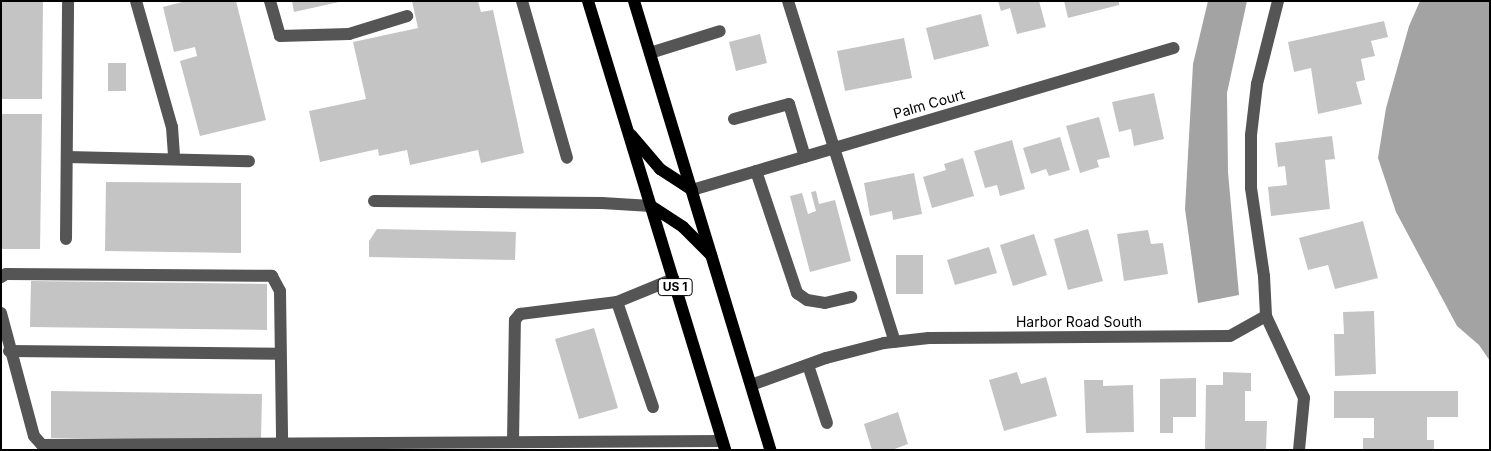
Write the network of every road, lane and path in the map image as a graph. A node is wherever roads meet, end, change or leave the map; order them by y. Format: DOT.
graph roads {
  1 [pos="68,1"];
  2 [pos="136,1"];
  3 [pos="270,1"];
  4 [pos="522,1"];
  5 [pos="588,1"];
  6 [pos="634,1"];
  7 [pos="788,1"];
  8 [pos="1278,1"];
  9 [pos="407,16"];
  10 [pos="720,31"];
  11 [pos="1174,48"];
  12 [pos="650,53"];
  13 [pos="734,119"];
  14 [pos="628,132"];
  15 [pos="834,148"];
  16 [pos="67,157"];
  17 [pos="805,157"];
  18 [pos="567,158"];
  19 [pos="174,159"];
  20 [pos="249,161"];
  21 [pos="756,171"];
  22 [pos="692,190"];
  23 [pos="374,201"];
  24 [pos="651,206"];
  25 [pos="66,239"];
  26 [pos="712,257"];
  27 [pos="1,277"];
  28 [pos="673,279"];
  29 [pos="851,297"];
  30 [pos="617,302"];
  31 [pos="1,313"];
  32 [pos="1266,316"];
  33 [pos="895,342"];
  34 [pos="9,351"];
  35 [pos="280,354"];
  36 [pos="808,365"];
  37 [pos="751,385"];
  38 [pos="653,407"];
  39 [pos="827,422"];
  40 [pos="513,442"];
  41 [pos="282,444"];
  42 [pos="724,446"];
  43 [pos="770,450"];
  44 [pos="1299,450"];
  1 -- 16 [label="street"];
  2 -- 19 [label="street"];
  3 -- 9 [label="street"];
  4 -- 18 [label="street"];
  5 -- 14 [label="main road, US 1"];
  6 -- 12 [label="main road"];
  7 -- 15 [label="street"];
  8 -- 32 [label="street"];
  10 -- 12 [label="street"];
  11 -- 15 [label="street, Palm Court"];
  12 -- 22 [label="main road"];
  13 -- 17 [label="street"];
  14 -- 22 [label="main road"];
  14 -- 24 [label="main road, US 1"];
  15 -- 17 [label="street, Palm Court"];
  15 -- 33 [label="street"];
  16 -- 19 [label="street"];
  16 -- 25 [label="street"];
  17 -- 21 [label="street, Palm Court"];
  19 -- 20 [label="street"];
  21 -- 22 [label="street, Palm Court"];
  21 -- 29 [label="street"];
  22 -- 26 [label="main road"];
  23 -- 24 [label="street"];
  24 -- 26 [label="main road"];
  24 -- 28 [label="main road, US 1"];
  26 -- 37 [label="main road"];
  27 -- 35 [label="street"];
  28 -- 30 [label="street"];
  28 -- 42 [label="main road, US 1"];
  30 -- 38 [label="street"];
  30 -- 40 [label="street"];
  31 -- 34 [label="street"];
  32 -- 33 [label="street, Harbor Road South"];
  32 -- 44 [label="street"];
  33 -- 36 [label="street, Harbor Road South"];
  34 -- 35 [label="street"];
  34 -- 41 [label="street"];
  35 -- 41 [label="street"];
  36 -- 37 [label="street, Harbor Road South"];
  36 -- 39 [label="street"];
  37 -- 43 [label="main road"];
  40 -- 41 [label="street"];
  40 -- 42 [label="street"];
}
